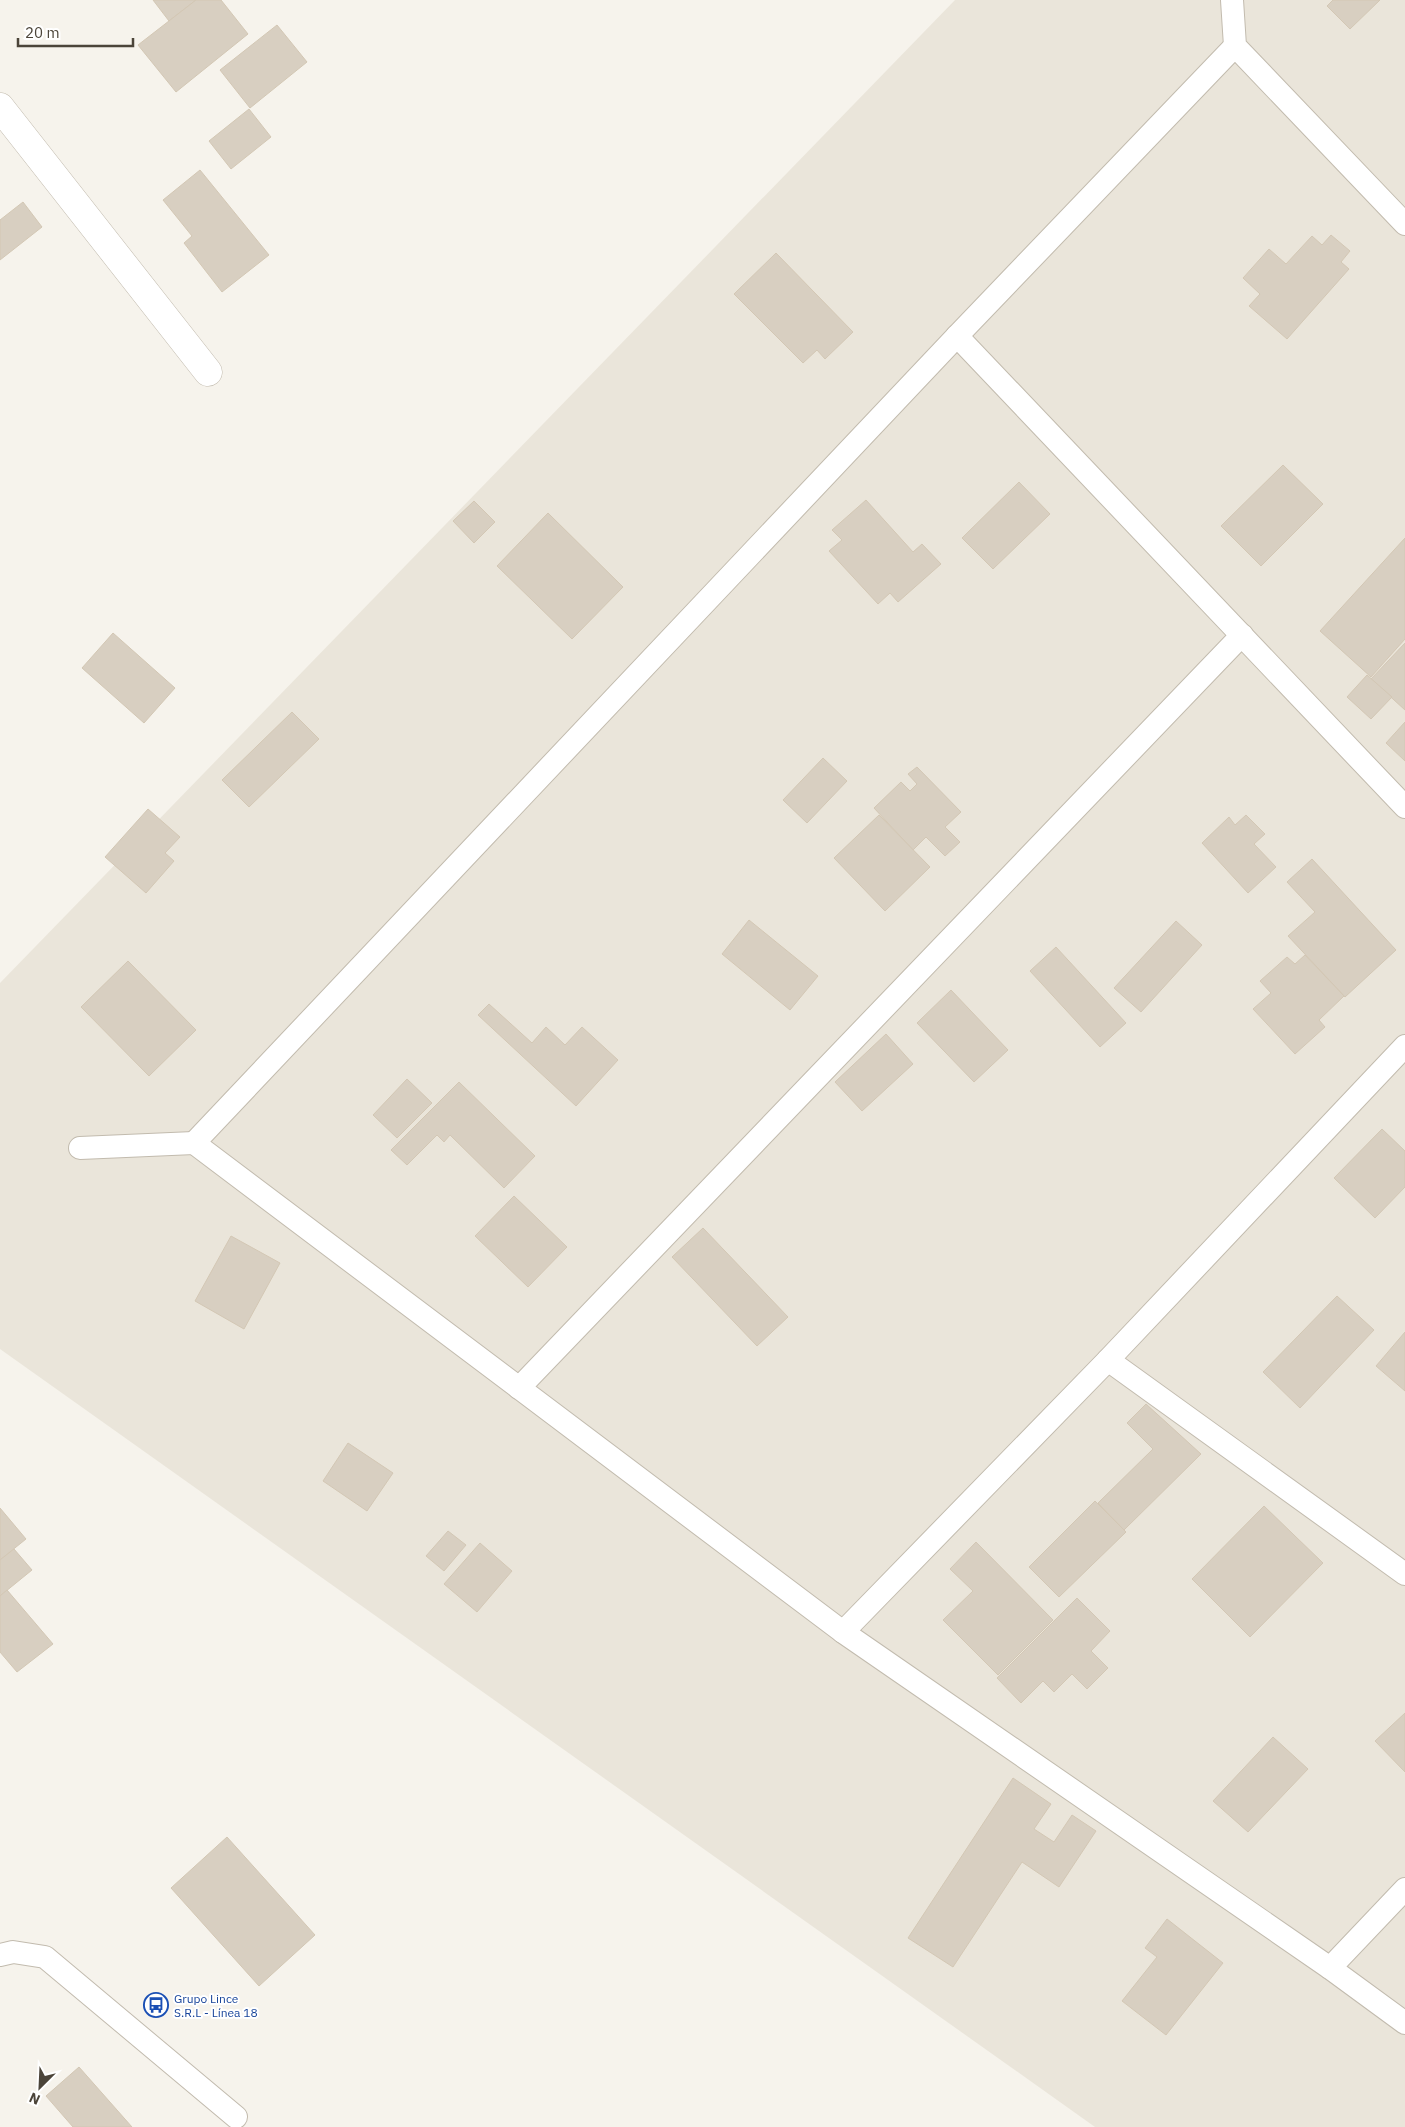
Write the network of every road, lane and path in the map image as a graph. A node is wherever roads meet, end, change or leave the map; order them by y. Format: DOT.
graph roads {
  1 [pos="1232,0"];
  2 [pos="1235,46"];
  3 [pos="0,107"];
  4 [pos="1405,224"];
  5 [pos="956,336"];
  6 [pos="208,372"];
  7 [pos="1242,635"];
  8 [pos="1405,807"];
  9 [pos="1404,1050"];
  10 [pos="194,1143"];
  11 [pos="80,1148"];
  12 [pos="1108,1360"];
  13 [pos="519,1388"];
  14 [pos="1405,1574"];
  15 [pos="843,1632"];
  16 [pos="1405,1889"];
  17 [pos="0,1955"];
  18 [pos="1330,1968"];
  19 [pos="1405,2023"];
  20 [pos="236,2117"];
  1 -- 2 [label="lane"];
  2 -- 4 [label="lane"];
  2 -- 5 [label="lane"];
  3 -- 6 [label="street"];
  5 -- 7 [label="lane"];
  5 -- 10 [label="lane"];
  7 -- 8 [label="lane"];
  7 -- 13 [label="lane"];
  9 -- 12 [label="lane"];
  10 -- 11 [label="lane"];
  10 -- 13 [label="lane"];
  12 -- 14 [label="lane"];
  12 -- 15 [label="lane"];
  13 -- 15 [label="lane"];
  15 -- 18 [label="lane"];
  16 -- 18 [label="lane"];
  17 -- 20 [label="lane"];
  18 -- 19 [label="lane"];
}
